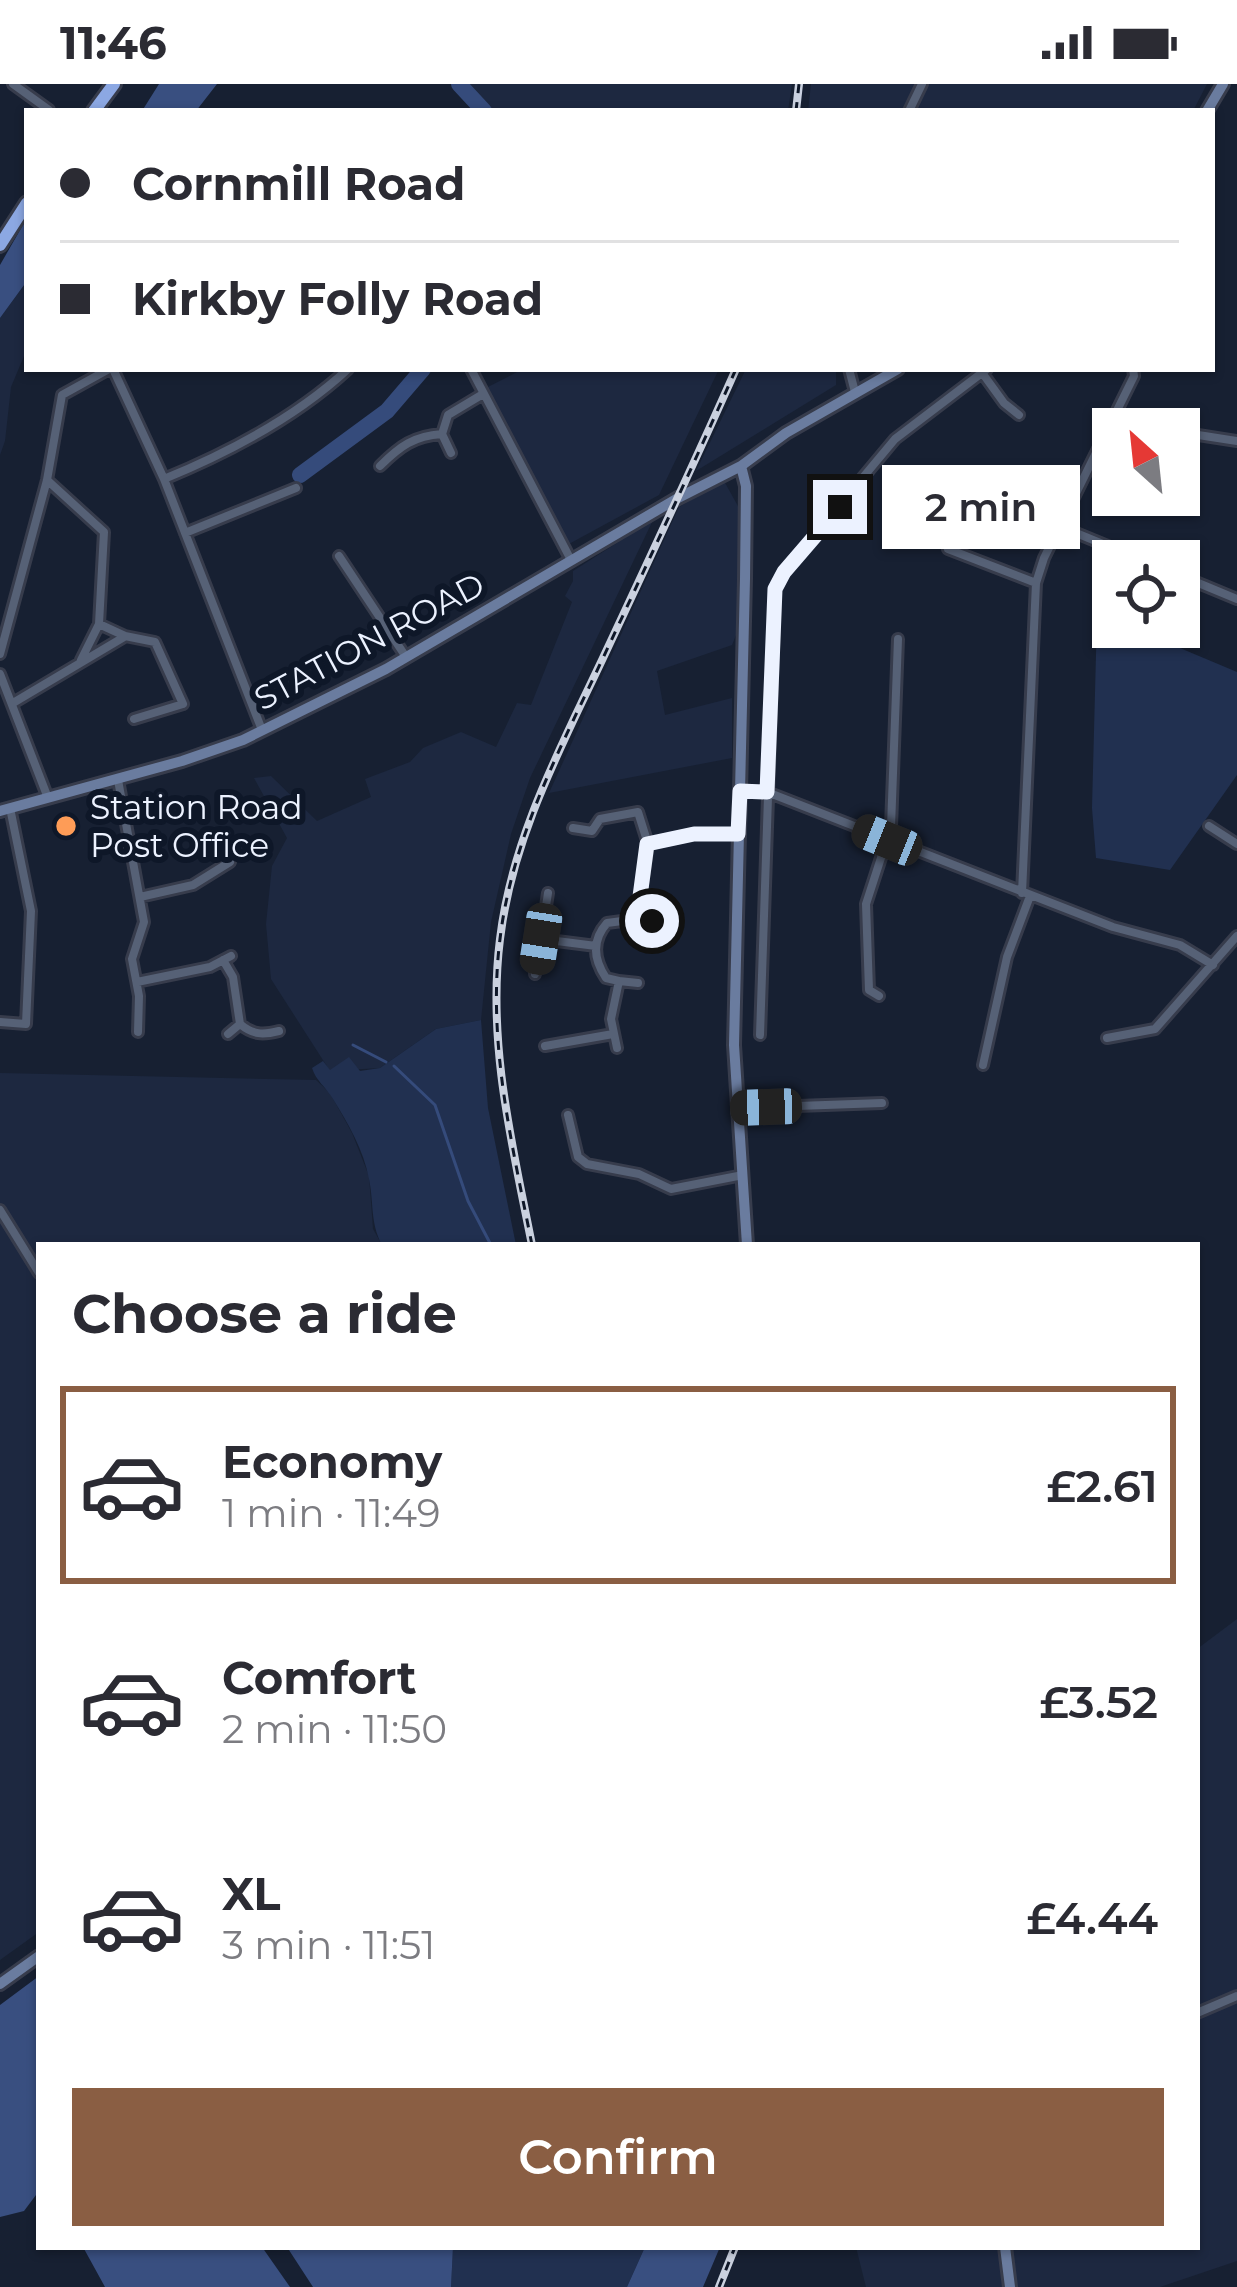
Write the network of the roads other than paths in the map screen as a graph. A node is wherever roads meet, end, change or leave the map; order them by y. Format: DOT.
graph roads {
  1 [pos="13,84"];
  2 [pos="46,108"];
  3 [pos="24,208"];
  4 [pos="0,245"];
  5 [pos="105,372"];
  6 [pos="112,372"];
  7 [pos="345,372"];
  8 [pos="850,372"];
  9 [pos="892,372"];
  10 [pos="984,372"];
  11 [pos="986,372"];
  12 [pos="1132,372"];
  13 [pos="473,374"];
  14 [pos="855,392"];
  15 [pos="483,394"];
  16 [pos="1117,408"];
  17 [pos="1019,415"];
  18 [pos="442,434"];
  19 [pos="1200,435"];
  20 [pos="1237,441"];
  21 [pos="451,453"];
  22 [pos="1092,461"];
  23 [pos="380,466"];
  24 [pos="741,466"];
  25 [pos="164,479"];
  26 [pos="47,480"];
  27 [pos="962,486"];
  28 [pos="296,488"];
  29 [pos="1059,526"];
  30 [pos="184,533"];
  31 [pos="1093,540"];
  32 [pos="948,549"];
  33 [pos="339,556"];
  34 [pos="571,560"];
  35 [pos="1036,583"];
  36 [pos="1200,584"];
  37 [pos="1237,599"];
  38 [pos="99,624"];
  39 [pos="125,636"];
  40 [pos="898,639"];
  41 [pos="0,654"];
  42 [pos="406,657"];
  43 [pos="80,661"];
  44 [pos="0,674"];
  45 [pos="13,704"];
  46 [pos="134,719"];
  47 [pos="262,730"];
  48 [pos="118,780"];
  49 [pos="740,791"];
  50 [pos="767,792"];
  51 [pos="48,798"];
  52 [pos="5,809"];
  53 [pos="1209,826"];
  54 [pos="573,828"];
  55 [pos="738,834"];
  56 [pos="887,840"];
  57 [pos="647,844"];
  58 [pos="1237,844"];
  59 [pos="230,862"];
  60 [pos="548,892"];
  61 [pos="1026,895"];
  62 [pos="140,897"];
  63 [pos="637,919"];
  64 [pos="668,923"];
  65 [pos="1237,936"];
  66 [pos="541,939"];
  67 [pos="596,946"];
  68 [pos="1213,965"];
  69 [pos="535,974"];
  70 [pos="619,981"];
  71 [pos="136,982"];
  72 [pos="638,983"];
  73 [pos="879,996"];
  74 [pos="0,1022"];
  75 [pos="240,1024"];
  76 [pos="279,1030"];
  77 [pos="138,1032"];
  78 [pos="228,1034"];
  79 [pos="614,1034"];
  80 [pos="760,1035"];
  81 [pos="1107,1038"];
  82 [pos="545,1046"];
  83 [pos="617,1048"];
  84 [pos="983,1065"];
  85 [pos="882,1103"];
  86 [pos="739,1108"];
  87 [pos="568,1115"];
  88 [pos="744,1175"];
  89 [pos="0,1210"];
  90 [pos="747,1242"];
  91 [pos="36,1268"];
  92 [pos="36,1958"];
  93 [pos="0,1984"];
  94 [pos="1237,1996"];
  95 [pos="1200,2012"];
  96 [pos="1005,2250"];
  97 [pos="1010,2287"];
  1 -- 2 [label="street"];
  3 -- 4 [label="highway"];
  5 -- 26 [label="street"];
  6 -- 25 [label="street"];
  7 -- 25 [label="street"];
  8 -- 14 [label="street"];
  9 -- 14 [label="main road, STATION ROAD"];
  10 -- 50 [label="street"];
  11 -- 17 [label="street"];
  12 -- 16 [label="street"];
  13 -- 15 [label="street"];
  14 -- 24 [label="main road, STATION ROAD"];
  15 -- 18 [label="street"];
  15 -- 34 [label="street"];
  18 -- 21 [label="street"];
  18 -- 23 [label="street"];
  19 -- 20 [label="street"];
  22 -- 29 [label="street"];
  24 -- 34 [label="main road, STATION ROAD"];
  24 -- 49 [label="main road"];
  25 -- 30 [label="street"];
  26 -- 38 [label="street"];
  26 -- 41 [label="street"];
  27 -- 29 [label="street"];
  28 -- 30 [label="street"];
  29 -- 31 [label="street"];
  29 -- 35 [label="street"];
  30 -- 47 [label="street"];
  32 -- 35 [label="street"];
  33 -- 42 [label="street"];
  34 -- 42 [label="main road, STATION ROAD"];
  35 -- 61 [label="street"];
  36 -- 37 [label="street"];
  38 -- 39 [label="street"];
  38 -- 43 [label="street"];
  39 -- 43 [label="street"];
  39 -- 46 [label="street"];
  40 -- 56 [label="street"];
  42 -- 47 [label="main road, STATION ROAD"];
  43 -- 45 [label="street"];
  44 -- 45 [label="street"];
  45 -- 51 [label="street"];
  47 -- 48 [label="main road, STATION ROAD"];
  48 -- 51 [label="main road, STATION ROAD"];
  48 -- 62 [label="street"];
  49 -- 50 [label="street"];
  49 -- 55 [label="main road"];
  50 -- 56 [label="street"];
  50 -- 80 [label="street"];
  51 -- 52 [label="main road, STATION ROAD"];
  52 -- 74 [label="street"];
  53 -- 58 [label="street"];
  54 -- 57 [label="street"];
  55 -- 57 [label="street"];
  55 -- 86 [label="main road"];
  56 -- 61 [label="street"];
  56 -- 73 [label="street"];
  57 -- 63 [label="street"];
  59 -- 62 [label="street"];
  60 -- 66 [label="street"];
  61 -- 68 [label="street"];
  61 -- 84 [label="street"];
  62 -- 71 [label="street"];
  63 -- 64 [label="street"];
  63 -- 67 [label="street"];
  65 -- 68 [label="street"];
  66 -- 67 [label="street"];
  66 -- 69 [label="street"];
  67 -- 70 [label="street"];
  68 -- 81 [label="street"];
  70 -- 72 [label="street"];
  70 -- 79 [label="street"];
  71 -- 75 [label="street"];
  71 -- 77 [label="street"];
  75 -- 76 [label="street"];
  75 -- 78 [label="street"];
  79 -- 82 [label="street"];
  79 -- 83 [label="street"];
  85 -- 86 [label="street"];
  86 -- 88 [label="main road"];
  87 -- 88 [label="street"];
  88 -- 90 [label="main road"];
  89 -- 91 [label="street"];
  92 -- 93 [label="main road"];
  94 -- 95 [label="street"];
  96 -- 97 [label="main road"];
}
